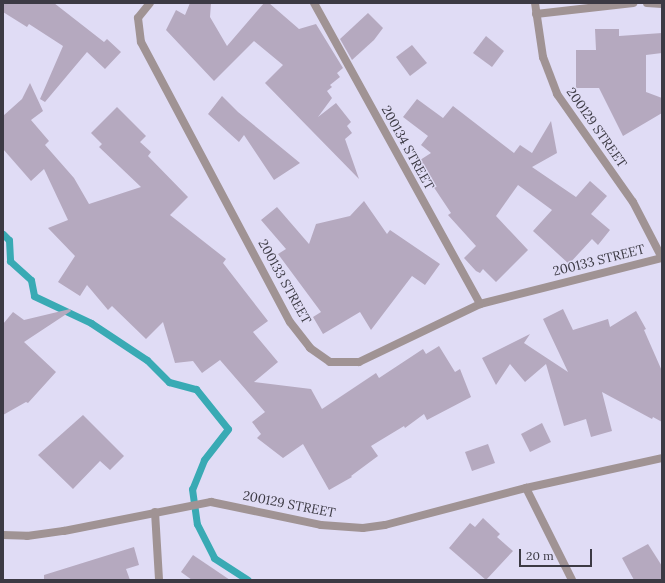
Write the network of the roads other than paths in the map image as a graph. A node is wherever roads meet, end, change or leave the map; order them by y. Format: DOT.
graph roads {
  1 [pos="150,3"];
  2 [pos="314,3"];
  3 [pos="535,3"];
  4 [pos="633,3"];
  5 [pos="648,3"];
  6 [pos="662,4"];
  7 [pos="536,14"];
  8 [pos="662,258"];
  9 [pos="480,304"];
  10 [pos="662,458"];
  11 [pos="526,488"];
  12 [pos="155,512"];
  13 [pos="3,535"];
  14 [pos="158,580"];
  15 [pos="572,580"];
  1 -- 9 [label="street, 200133 STREET"];
  2 -- 9 [label="street, 200134 STREET"];
  3 -- 7 [label="street, 200129 STREET"];
  4 -- 7 [label="street"];
  5 -- 6 [label="street"];
  7 -- 8 [label="street, 200129 STREET"];
  8 -- 9 [label="street, 200133 STREET"];
  10 -- 11 [label="street, 200129 STREET"];
  11 -- 12 [label="street, 200129 STREET"];
  11 -- 15 [label="street"];
  12 -- 13 [label="street, 200129 STREET"];
  12 -- 14 [label="street"];
}
